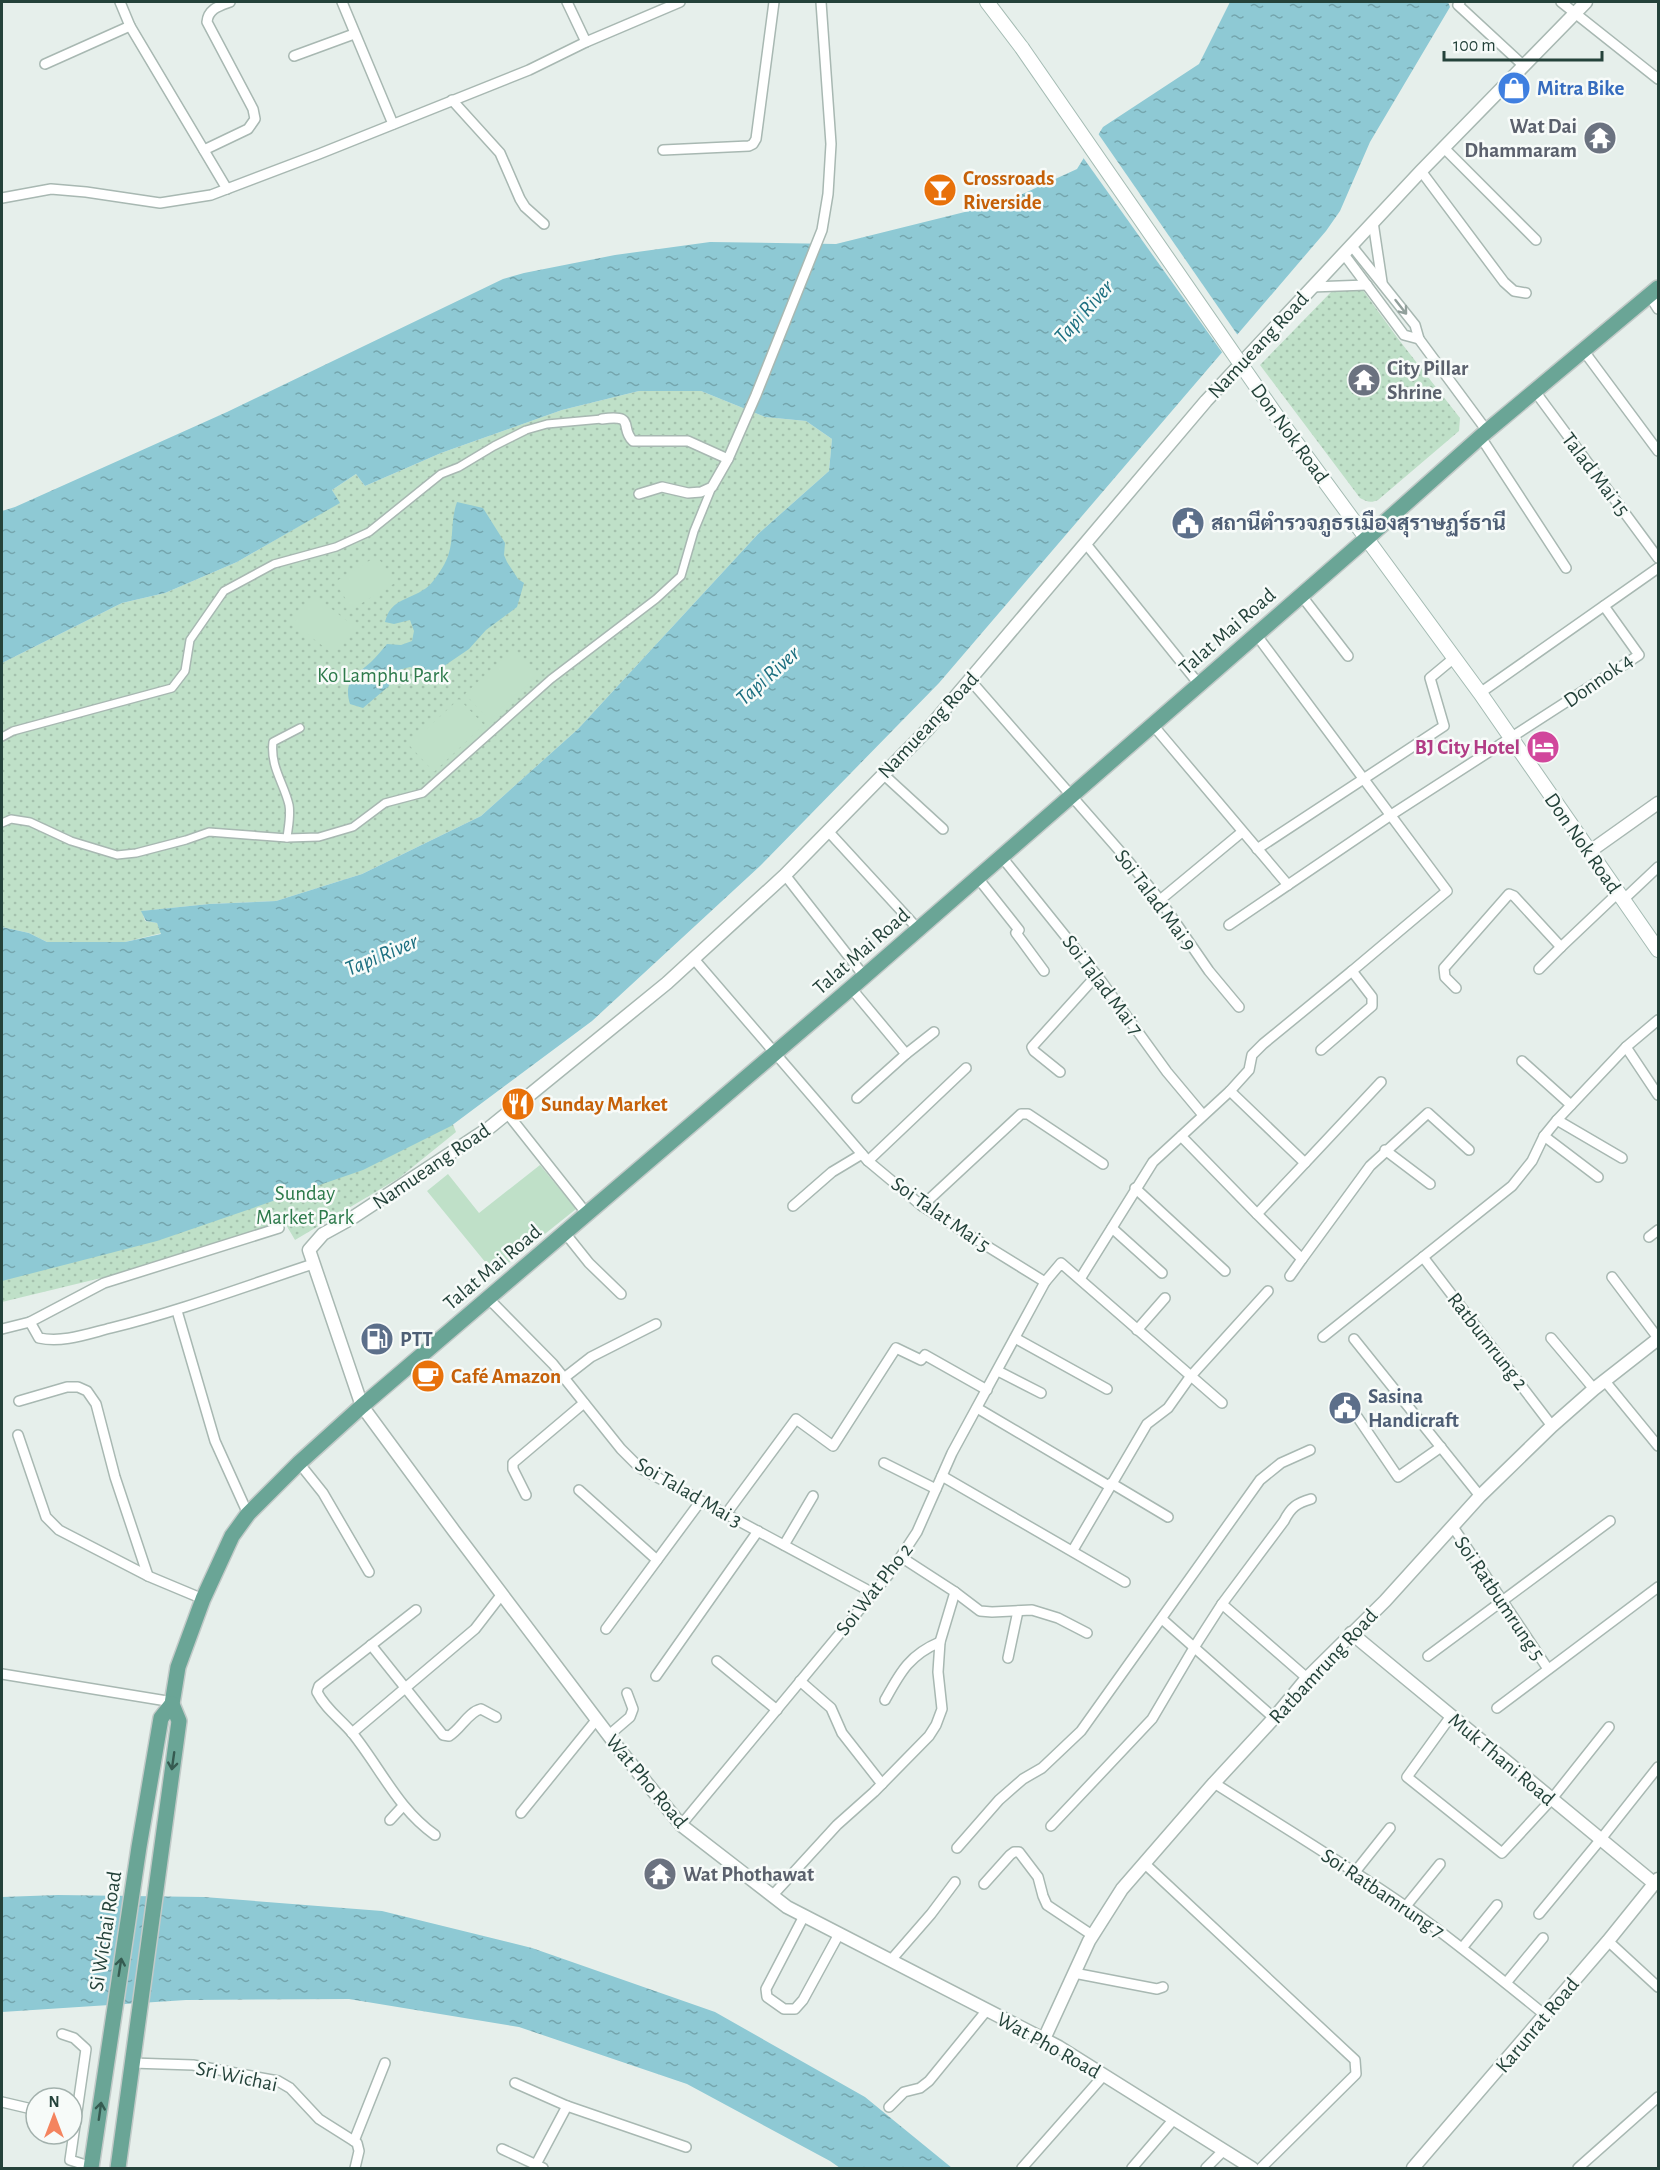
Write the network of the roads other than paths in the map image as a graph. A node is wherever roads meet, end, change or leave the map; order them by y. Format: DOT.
graph roads {
  1 [pos="120,2"];
  2 [pos="230,2"];
  3 [pos="342,2"];
  4 [pos="567,2"];
  5 [pos="680,2"];
  6 [pos="774,2"];
  7 [pos="821,2"];
  8 [pos="987,2"];
  9 [pos="1460,2"];
  10 [pos="1561,2"];
  11 [pos="1586,2"];
  12 [pos="1575,13"];
  13 [pos="130,26"];
  14 [pos="354,34"];
  15 [pos="585,42"];
  16 [pos="294,56"];
  17 [pos="45,64"];
  18 [pos="1524,66"];
  19 [pos="1659,79"];
  20 [pos="452,100"];
  21 [pos="393,124"];
  22 [pos="1444,148"];
  23 [pos="204,150"];
  24 [pos="663,150"];
  25 [pos="1421,171"];
  26 [pos="227,189"];
  27 [pos="2,198"];
  28 [pos="1373,222"];
  29 [pos="544,224"];
  30 [pos="1536,240"];
  31 [pos="1347,249"];
  32 [pos="1382,284"];
  33 [pos="1367,285"];
  34 [pos="1311,287"];
  35 [pos="1654,292"];
  36 [pos="1526,293"];
  37 [pos="1659,309"];
  38 [pos="1419,339"];
  39 [pos="1583,350"];
  40 [pos="1534,390"];
  41 [pos="602,419"];
  42 [pos="1484,434"];
  43 [pos="1659,451"];
  44 [pos="728,459"];
  45 [pos="712,488"];
  46 [pos="639,494"];
  47 [pos="1366,539"];
  48 [pos="1086,544"];
  49 [pos="1659,558"];
  50 [pos="1566,568"];
  51 [pos="1659,568"];
  52 [pos="1301,595"];
  53 [pos="1604,606"];
  54 [pos="1256,633"];
  55 [pos="1348,656"];
  56 [pos="1454,658"];
  57 [pos="970,680"];
  58 [pos="1198,683"];
  59 [pos="1480,693"];
  60 [pos="1152,724"];
  61 [pos="300,728"];
  62 [pos="2,737"];
  63 [pos="1511,739"];
  64 [pos="883,774"];
  65 [pos="1363,778"];
  66 [pos="1071,795"];
  67 [pos="1659,803"];
  68 [pos="1391,815"];
  69 [pos="2,823"];
  70 [pos="943,830"];
  71 [pos="828,831"];
  72 [pos="1242,832"];
  73 [pos="287,838"];
  74 [pos="1257,849"];
  75 [pos="1589,852"];
  76 [pos="1001,856"];
  77 [pos="1659,867"];
  78 [pos="785,875"];
  79 [pos="977,877"];
  80 [pos="1288,885"];
  81 [pos="1620,897"];
  82 [pos="1160,900"];
  83 [pos="1229,925"];
  84 [pos="918,929"];
  85 [pos="1657,946"];
  86 [pos="1561,947"];
  87 [pos="693,958"];
  88 [pos="1539,969"];
  89 [pos="1044,971"];
  90 [pos="1352,971"];
  91 [pos="1097,975"];
  92 [pos="864,976"];
  93 [pos="851,988"];
  94 [pos="1456,988"];
  95 [pos="1239,1007"];
  96 [pos="1659,1020"];
  97 [pos="934,1032"];
  98 [pos="1626,1047"];
  99 [pos="1321,1050"];
  100 [pos="776,1052"];
  101 [pos="906,1054"];
  102 [pos="1522,1061"];
  103 [pos="966,1068"];
  104 [pos="1060,1072"];
  105 [pos="1381,1082"];
  106 [pos="1230,1091"];
  107 [pos="1659,1095"];
  108 [pos="857,1098"];
  109 [pos="1571,1105"];
  110 [pos="507,1113"];
  111 [pos="1203,1115"];
  112 [pos="1557,1120"];
  113 [pos="1181,1136"];
  114 [pos="1544,1136"];
  115 [pos="1385,1150"];
  116 [pos="1469,1150"];
  117 [pos="865,1157"];
  118 [pos="1622,1158"];
  119 [pos="1305,1163"];
  120 [pos="1103,1164"];
  121 [pos="1598,1177"];
  122 [pos="1430,1184"];
  123 [pos="1135,1188"];
  124 [pos="793,1206"];
  125 [pos="922,1206"];
  126 [pos="587,1214"];
  127 [pos="1257,1214"];
  128 [pos="1112,1227"];
  129 [pos="279,1228"];
  130 [pos="1659,1230"];
  131 [pos="565,1233"];
  132 [pos="1648,1237"];
  133 [pos="1423,1257"];
  134 [pos="1302,1259"];
  135 [pos="313,1264"];
  136 [pos="1225,1271"];
  137 [pos="1162,1273"];
  138 [pos="1290,1276"];
  139 [pos="1612,1277"];
  140 [pos="1080,1280"];
  141 [pos="1045,1282"];
  142 [pos="1268,1291"];
  143 [pos="621,1294"];
  144 [pos="488,1298"];
  145 [pos="1165,1298"];
  146 [pos="177,1311"];
  147 [pos="30,1322"];
  148 [pos="656,1324"];
  149 [pos="2,1329"];
  150 [pos="1137,1330"];
  151 [pos="1323,1337"];
  152 [pos="1015,1338"];
  153 [pos="1551,1338"];
  154 [pos="1659,1338"];
  155 [pos="1354,1340"];
  156 [pos="998,1371"];
  157 [pos="1190,1377"];
  158 [pos="564,1378"];
  159 [pos="1604,1380"];
  160 [pos="1107,1389"];
  161 [pos="1594,1389"];
  162 [pos="987,1390"];
  163 [pos="1041,1393"];
  164 [pos="19,1401"];
  165 [pos="584,1402"];
  166 [pos="1222,1403"];
  167 [pos="362,1406"];
  168 [pos="977,1408"];
  169 [pos="1354,1412"];
  170 [pos="1552,1425"];
  171 [pos="18,1435"];
  172 [pos="1659,1446"];
  173 [pos="1440,1447"];
  174 [pos="1310,1450"];
  175 [pos="299,1463"];
  176 [pos="884,1463"];
  177 [pos="942,1476"];
  178 [pos="1110,1485"];
  179 [pos="936,1489"];
  180 [pos="579,1490"];
  181 [pos="526,1495"];
  182 [pos="813,1496"];
  183 [pos="1480,1496"];
  184 [pos="1311,1499"];
  185 [pos="700,1502"];
  186 [pos="248,1514"];
  187 [pos="726,1514"];
  188 [pos="1168,1517"];
  189 [pos="1610,1521"];
  190 [pos="1453,1527"];
  191 [pos="758,1530"];
  192 [pos="783,1545"];
  193 [pos="1072,1550"];
  194 [pos="901,1557"];
  195 [pos="657,1560"];
  196 [pos="369,1572"];
  197 [pos="148,1576"];
  198 [pos="1125,1582"];
  199 [pos="1659,1587"];
  200 [pos="955,1592"];
  201 [pos="873,1593"];
  202 [pos="502,1594"];
  203 [pos="202,1599"];
  204 [pos="1502,1601"];
  205 [pos="1222,1604"];
  206 [pos="416,1611"];
  207 [pos="1018,1611"];
  208 [pos="1162,1619"];
  209 [pos="606,1629"];
  210 [pos="1087,1633"];
  211 [pos="1351,1634"];
  212 [pos="940,1642"];
  213 [pos="371,1645"];
  214 [pos="1195,1646"];
  215 [pos="1428,1656"];
  216 [pos="1008,1658"];
  217 [pos="717,1661"];
  218 [pos="1548,1669"];
  219 [pos="2,1674"];
  220 [pos="656,1676"];
  221 [pos="1307,1678"];
  222 [pos="800,1681"];
  223 [pos="406,1688"];
  224 [pos="627,1693"];
  225 [pos="885,1700"];
  226 [pos="172,1703"];
  227 [pos="1497,1708"];
  228 [pos="777,1710"];
  229 [pos="1451,1716"];
  230 [pos="496,1717"];
  231 [pos="1275,1718"];
  232 [pos="597,1719"];
  233 [pos="1609,1727"];
  234 [pos="352,1733"];
  235 [pos="609,1735"];
  236 [pos="1659,1767"];
  237 [pos="1214,1783"];
  238 [pos="882,1784"];
  239 [pos="1551,1800"];
  240 [pos="404,1806"];
  241 [pos="521,1813"];
  242 [pos="390,1820"];
  243 [pos="681,1825"];
  244 [pos="1052,1826"];
  245 [pos="1390,1828"];
  246 [pos="435,1835"];
  247 [pos="1601,1839"];
  248 [pos="957,1848"];
  249 [pos="1144,1863"];
  250 [pos="1440,1864"];
  251 [pos="1355,1872"];
  252 [pos="955,1882"];
  253 [pos="1657,1882"];
  254 [pos="984,1884"];
  255 [pos="772,1896"];
  256 [pos="1497,1905"];
  257 [pos="1406,1906"];
  258 [pos="1539,1914"];
  259 [pos="804,1916"];
  260 [pos="839,1934"];
  261 [pos="1092,1935"];
  262 [pos="1543,1938"];
  263 [pos="1608,1941"];
  264 [pos="1462,1948"];
  265 [pos="891,1960"];
  266 [pos="1074,1973"];
  267 [pos="1506,1983"];
  268 [pos="1162,1987"];
  269 [pos="1659,1987"];
  270 [pos="987,2010"];
  271 [pos="1545,2015"];
  272 [pos="62,2034"];
  273 [pos="1044,2039"];
  274 [pos="132,2063"];
  275 [pos="386,2063"];
  276 [pos="1104,2075"];
  277 [pos="514,2083"];
  278 [pos="80,2086"];
  279 [pos="1659,2097"];
  280 [pos="2,2102"];
  281 [pos="567,2106"];
  282 [pos="24,2107"];
  283 [pos="889,2107"];
  284 [pos="1174,2119"];
  285 [pos="356,2142"];
  286 [pos="71,2146"];
  287 [pos="686,2147"];
  288 [pos="502,2148"];
  289 [pos="1224,2150"];
  290 [pos="538,2167"];
  291 [pos="92,2168"];
  292 [pos="118,2169"];
  293 [pos="355,2169"];
  294 [pos="1022,2169"];
  295 [pos="1132,2169"];
  296 [pos="1206,2169"];
  297 [pos="1252,2169"];
  298 [pos="1261,2169"];
  299 [pos="1413,2169"];
  300 [pos="1578,2169"];
  1 -- 13 [label="street"];
  2 -- 23 [label="street"];
  3 -- 14 [label="street"];
  4 -- 15 [label="street"];
  5 -- 15 [label="street"];
  6 -- 24 [label="street"];
  7 -- 44 [label="street"];
  8 -- 47 [label="main road, Don Nok Road, bridge"];
  9 -- 18 [label="street"];
  10 -- 12 [label="street"];
  11 -- 12 [label="street, Namueang Road"];
  12 -- 18 [label="street, Namueang Road"];
  12 -- 19 [label="street"];
  13 -- 17 [label="street"];
  13 -- 23 [label="street"];
  14 -- 16 [label="street"];
  14 -- 21 [label="street"];
  15 -- 20 [label="street"];
  18 -- 22 [label="street, Namueang Road"];
  20 -- 21 [label="street"];
  20 -- 29 [label="street"];
  21 -- 26 [label="street"];
  22 -- 25 [label="street, Namueang Road"];
  22 -- 30 [label="street"];
  23 -- 26 [label="street"];
  25 -- 28 [label="street, Namueang Road"];
  25 -- 36 [label="street"];
  26 -- 27 [label="street"];
  28 -- 31 [label="street, Namueang Road"];
  28 -- 32 [label="street"];
  31 -- 32 [label="street"];
  31 -- 33 [label="street"];
  31 -- 34 [label="street, Namueang Road"];
  32 -- 38 [label="street, one-way"];
  33 -- 34 [label="street"];
  33 -- 38 [label="street"];
  34 -- 48 [label="street, Namueang Road"];
  35 -- 37 [label="street"];
  35 -- 39 [label="main road, Talat Mai Road"];
  38 -- 42 [label="street"];
  39 -- 40 [label="main road, Talat Mai Road"];
  39 -- 43 [label="street"];
  40 -- 42 [label="main road, Talat Mai Road"];
  40 -- 49 [label="street, Talad Mai 15"];
  41 -- 44 [label="street"];
  41 -- 62 [label="street"];
  42 -- 47 [label="main road, Talat Mai Road"];
  42 -- 50 [label="street"];
  44 -- 45 [label="street"];
  45 -- 46 [label="street"];
  45 -- 73 [label="street"];
  47 -- 52 [label="main road, Talat Mai Road"];
  47 -- 56 [label="main road, Don Nok Road"];
  48 -- 57 [label="street, Namueang Road"];
  48 -- 58 [label="street"];
  51 -- 53 [label="street"];
  52 -- 54 [label="main road, Talat Mai Road"];
  52 -- 55 [label="street"];
  53 -- 59 [label="street"];
  53 -- 63 [label="street, Donnok 4"];
  54 -- 58 [label="main road, Talat Mai Road"];
  54 -- 65 [label="street"];
  56 -- 59 [label="main road, Don Nok Road"];
  56 -- 65 [label="street"];
  57 -- 64 [label="street, Namueang Road"];
  57 -- 66 [label="street, Soi Talad Mai 9"];
  58 -- 60 [label="main road, Talat Mai Road"];
  59 -- 63 [label="main road, Don Nok Road"];
  60 -- 66 [label="main road, Talat Mai Road"];
  60 -- 72 [label="street"];
  61 -- 73 [label="street"];
  63 -- 68 [label="street"];
  63 -- 75 [label="main road, Don Nok Road"];
  64 -- 70 [label="street"];
  64 -- 71 [label="street, Namueang Road"];
  65 -- 68 [label="street"];
  65 -- 74 [label="street"];
  66 -- 76 [label="main road, Talat Mai Road"];
  66 -- 82 [label="street, Soi Talad Mai 9"];
  67 -- 75 [label="street"];
  68 -- 80 [label="street"];
  68 -- 90 [label="street"];
  69 -- 73 [label="street"];
  71 -- 78 [label="street, Namueang Road"];
  71 -- 84 [label="street"];
  72 -- 74 [label="street"];
  72 -- 82 [label="street"];
  74 -- 80 [label="street"];
  75 -- 81 [label="main road, Don Nok Road"];
  76 -- 79 [label="main road, Talat Mai Road"];
  76 -- 91 [label="street, Soi Talad Mai 7"];
  77 -- 81 [label="street"];
  78 -- 87 [label="street, Namueang Road"];
  78 -- 92 [label="street"];
  79 -- 84 [label="main road, Talat Mai Road"];
  79 -- 89 [label="street"];
  80 -- 83 [label="street"];
  81 -- 85 [label="main road, Don Nok Road"];
  81 -- 86 [label="street"];
  82 -- 95 [label="street, Soi Talad Mai 9"];
  84 -- 92 [label="main road, Talat Mai Road"];
  86 -- 88 [label="street"];
  86 -- 94 [label="street"];
  87 -- 100 [label="street, Soi Talat Mai 5"];
  87 -- 110 [label="street, Namueang Road"];
  90 -- 99 [label="street"];
  90 -- 106 [label="street"];
  91 -- 104 [label="street"];
  91 -- 111 [label="street, Soi Talad Mai 7"];
  92 -- 93 [label="main road, Talat Mai Road"];
  93 -- 100 [label="main road, Talat Mai Road"];
  93 -- 101 [label="street"];
  96 -- 98 [label="street"];
  97 -- 101 [label="street"];
  98 -- 107 [label="street"];
  98 -- 109 [label="street"];
  100 -- 117 [label="street, Soi Talat Mai 5"];
  100 -- 126 [label="main road, Talat Mai Road"];
  101 -- 108 [label="street"];
  102 -- 109 [label="street"];
  103 -- 117 [label="street"];
  105 -- 119 [label="street"];
  106 -- 111 [label="street"];
  106 -- 119 [label="street"];
  109 -- 112 [label="street"];
  110 -- 126 [label="street"];
  110 -- 135 [label="street, Namueang Road"];
  111 -- 113 [label="street"];
  112 -- 114 [label="street"];
  112 -- 118 [label="street"];
  113 -- 123 [label="street"];
  113 -- 127 [label="street"];
  114 -- 121 [label="street"];
  114 -- 133 [label="street"];
  115 -- 116 [label="street"];
  115 -- 122 [label="street"];
  115 -- 134 [label="street"];
  117 -- 124 [label="street"];
  117 -- 125 [label="street, Soi Talat Mai 5"];
  119 -- 127 [label="street"];
  120 -- 125 [label="street"];
  123 -- 128 [label="street"];
  123 -- 136 [label="street"];
  125 -- 141 [label="street, Soi Talat Mai 5"];
  126 -- 131 [label="main road, Talat Mai Road"];
  127 -- 134 [label="street"];
  128 -- 137 [label="street"];
  128 -- 140 [label="street"];
  129 -- 147 [label="street"];
  130 -- 132 [label="street"];
  131 -- 143 [label="street"];
  131 -- 144 [label="main road, Talat Mai Road"];
  133 -- 151 [label="street"];
  133 -- 170 [label="street, Ratbumrung 2"];
  134 -- 138 [label="street"];
  135 -- 146 [label="street"];
  135 -- 167 [label="street"];
  139 -- 154 [label="street"];
  140 -- 141 [label="street, Soi Wat Pho 2"];
  140 -- 150 [label="street"];
  141 -- 152 [label="street, Soi Wat Pho 2"];
  142 -- 157 [label="street"];
  144 -- 158 [label="street, Soi Talad Mai 3"];
  144 -- 167 [label="main road, Talat Mai Road"];
  145 -- 150 [label="street"];
  146 -- 147 [label="street"];
  146 -- 186 [label="street"];
  147 -- 149 [label="street"];
  148 -- 158 [label="street"];
  150 -- 157 [label="street"];
  152 -- 156 [label="street, Soi Wat Pho 2"];
  152 -- 160 [label="street"];
  153 -- 161 [label="street"];
  154 -- 159 [label="street, Ratbamrung Road"];
  155 -- 173 [label="street"];
  156 -- 162 [label="street, Soi Wat Pho 2"];
  156 -- 163 [label="street"];
  157 -- 166 [label="street"];
  157 -- 178 [label="street"];
  158 -- 165 [label="street, Soi Talad Mai 3"];
  159 -- 161 [label="street, Ratbamrung Road"];
  159 -- 172 [label="street"];
  161 -- 170 [label="street, Ratbamrung Road"];
  162 -- 168 [label="street, Soi Wat Pho 2"];
  162 -- 187 [label="street"];
  164 -- 197 [label="street"];
  165 -- 181 [label="street"];
  165 -- 185 [label="street, Soi Talad Mai 3"];
  167 -- 175 [label="main road, Talat Mai Road"];
  167 -- 202 [label="street, Wat Pho Road"];
  168 -- 177 [label="street, Soi Wat Pho 2"];
  168 -- 178 [label="street"];
  169 -- 173 [label="street"];
  170 -- 183 [label="street, Ratbamrung Road"];
  171 -- 197 [label="street"];
  173 -- 183 [label="street"];
  174 -- 208 [label="street"];
  175 -- 186 [label="main road, Talat Mai Road"];
  175 -- 196 [label="street"];
  176 -- 179 [label="street"];
  177 -- 179 [label="street, Soi Wat Pho 2"];
  177 -- 193 [label="street"];
  178 -- 188 [label="street"];
  178 -- 193 [label="street"];
  179 -- 194 [label="street, Soi Wat Pho 2"];
  180 -- 195 [label="street"];
  182 -- 192 [label="street"];
  183 -- 190 [label="street, Ratbamrung Road"];
  184 -- 205 [label="street"];
  185 -- 187 [label="street, Soi Talad Mai 3"];
  185 -- 195 [label="street"];
  186 -- 203 [label="main road, Talat Mai Road"];
  187 -- 191 [label="street, Soi Talad Mai 3"];
  189 -- 204 [label="street"];
  190 -- 204 [label="street, Soi Ratbumrung 5"];
  190 -- 211 [label="street, Ratbamrung Road"];
  191 -- 192 [label="street, Soi Talad Mai 3"];
  191 -- 220 [label="street"];
  192 -- 201 [label="street, Soi Talad Mai 3"];
  193 -- 198 [label="street"];
  194 -- 200 [label="street"];
  194 -- 201 [label="street, Soi Wat Pho 2"];
  195 -- 209 [label="street"];
  197 -- 203 [label="street"];
  199 -- 218 [label="street"];
  200 -- 207 [label="street"];
  200 -- 212 [label="street"];
  201 -- 222 [label="street, Soi Wat Pho 2"];
  202 -- 223 [label="street"];
  202 -- 232 [label="street, Wat Pho Road"];
  203 -- 226 [label="main road, Talat Mai Road"];
  204 -- 215 [label="street"];
  204 -- 218 [label="street, Soi Ratbumrung 5"];
  205 -- 214 [label="street"];
  205 -- 221 [label="street"];
  206 -- 213 [label="street"];
  207 -- 210 [label="street"];
  207 -- 216 [label="street"];
  208 -- 214 [label="street"];
  208 -- 248 [label="street"];
  211 -- 221 [label="street, Ratbamrung Road"];
  211 -- 229 [label="street, Muk Thani Road"];
  212 -- 225 [label="street"];
  212 -- 238 [label="street"];
  213 -- 223 [label="street"];
  213 -- 234 [label="street"];
  214 -- 231 [label="street"];
  214 -- 244 [label="street"];
  217 -- 228 [label="street"];
  218 -- 227 [label="street"];
  219 -- 226 [label="street"];
  221 -- 231 [label="street, Ratbamrung Road"];
  222 -- 228 [label="street, Soi Wat Pho 2"];
  222 -- 238 [label="street"];
  223 -- 230 [label="street"];
  223 -- 234 [label="street"];
  224 -- 235 [label="street"];
  226 -- 274 [label="main road, Si Wichai Road, one-way"];
  291 -- 226 [label="main road, Si Wichai Road, one-way"];
  228 -- 243 [label="street, Soi Wat Pho 2"];
  229 -- 239 [label="street, Muk Thani Road"];
  229 -- 239 [label="street"];
  231 -- 237 [label="street, Ratbamrung Road"];
  232 -- 235 [label="street, Wat Pho Road"];
  232 -- 241 [label="street"];
  233 -- 239 [label="street"];
  234 -- 240 [label="street"];
  235 -- 243 [label="street, Wat Pho Road"];
  236 -- 247 [label="street"];
  237 -- 249 [label="street, Ratbamrung Road"];
  237 -- 251 [label="street, Soi Ratbamrung 7"];
  238 -- 255 [label="street"];
  239 -- 247 [label="street, Muk Thani Road"];
  240 -- 242 [label="street"];
  240 -- 246 [label="street"];
  243 -- 255 [label="street, Wat Pho Road"];
  245 -- 251 [label="street"];
  247 -- 253 [label="street, Muk Thani Road"];
  247 -- 258 [label="street"];
  249 -- 261 [label="street, Ratbamrung Road"];
  249 -- 298 [label="street"];
  250 -- 257 [label="street"];
  251 -- 257 [label="street, Soi Ratbamrung 7"];
  252 -- 265 [label="street"];
  253 -- 263 [label="street, Karunrat Road"];
  254 -- 261 [label="street"];
  255 -- 259 [label="street, Wat Pho Road"];
  256 -- 264 [label="street"];
  257 -- 264 [label="street, Soi Ratbamrung 7"];
  259 -- 260 [label="street, Wat Pho Road"];
  259 -- 260 [label="street"];
  260 -- 265 [label="street, Wat Pho Road"];
  261 -- 266 [label="street, Ratbamrung Road"];
  262 -- 267 [label="street"];
  263 -- 269 [label="street"];
  263 -- 271 [label="street, Karunrat Road"];
  264 -- 267 [label="street, Soi Ratbamrung 7"];
  265 -- 270 [label="street, Wat Pho Road"];
  266 -- 268 [label="street"];
  266 -- 273 [label="street, Ratbamrung Road"];
  267 -- 271 [label="street, Soi Ratbamrung 7"];
  270 -- 273 [label="street, Wat Pho Road"];
  270 -- 283 [label="street"];
  271 -- 299 [label="street, Karunrat Road"];
  272 -- 278 [label="street"];
  273 -- 276 [label="street, Wat Pho Road"];
  274 -- 285 [label="street, Sri Wichai"];
  274 -- 292 [label="main road, Si Wichai Road"];
  275 -- 285 [label="street"];
  276 -- 284 [label="street, Wat Pho Road"];
  276 -- 294 [label="street"];
  277 -- 281 [label="street"];
  279 -- 300 [label="street"];
  280 -- 282 [label="street"];
  281 -- 287 [label="street"];
  281 -- 290 [label="street"];
  284 -- 289 [label="street, Wat Pho Road"];
  284 -- 295 [label="street"];
  285 -- 293 [label="street"];
  286 -- 291 [label="street"];
  288 -- 290 [label="street"];
  289 -- 296 [label="street"];
  289 -- 297 [label="street, Wat Pho Road"];
}
